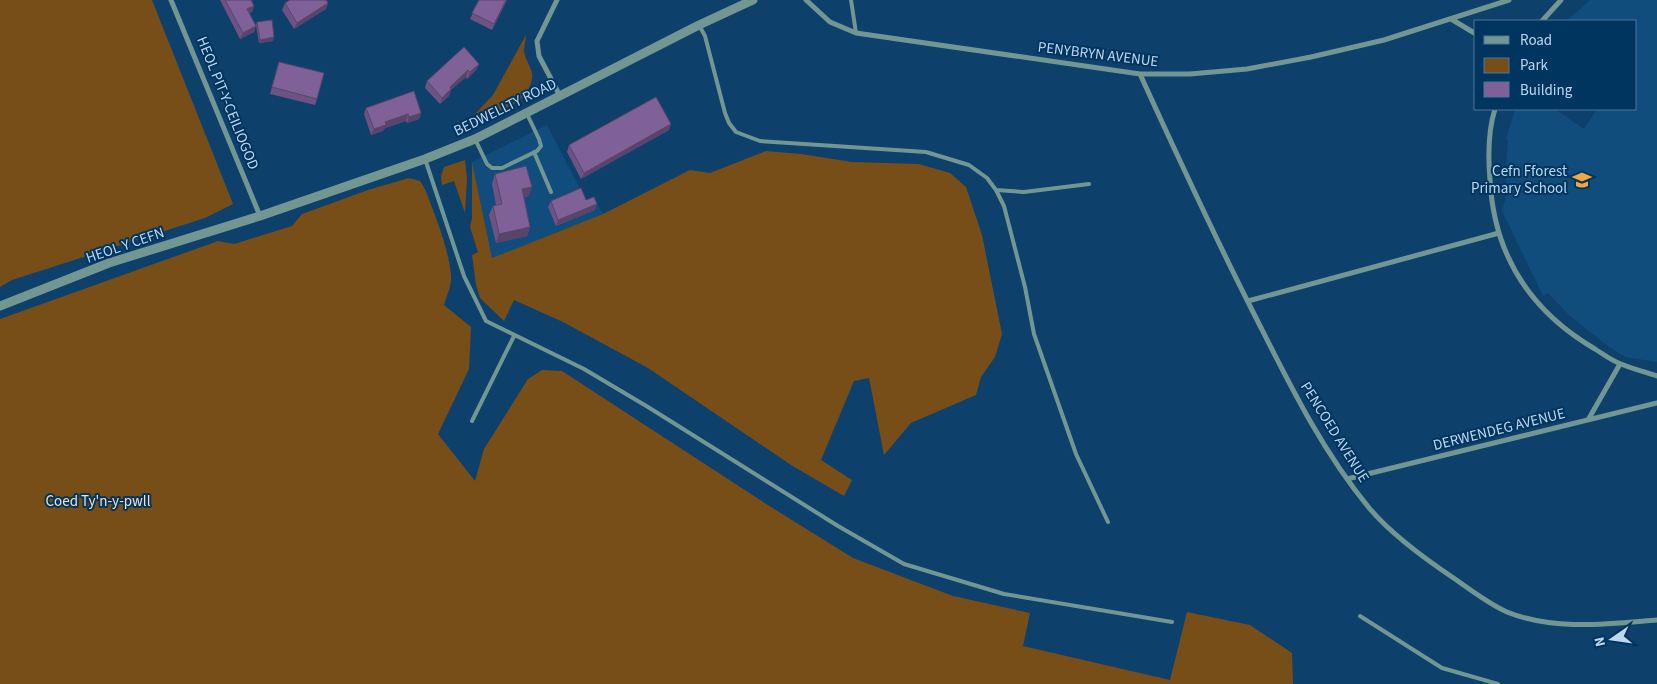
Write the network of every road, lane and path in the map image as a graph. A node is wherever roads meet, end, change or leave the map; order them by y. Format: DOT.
graph roads {
  1 [pos="171,0"];
  2 [pos="557,0"];
  3 [pos="753,0"];
  4 [pos="806,0"];
  5 [pos="851,0"];
  6 [pos="1509,0"];
  7 [pos="1561,0"];
  8 [pos="1451,20"];
  9 [pos="1543,20"];
  10 [pos="699,25"];
  11 [pos="856,33"];
  12 [pos="1474,33"];
  13 [pos="1140,74"];
  14 [pos="560,96"];
  15 [pos="1495,110"];
  16 [pos="526,114"];
  17 [pos="475,138"];
  18 [pos="534,152"];
  19 [pos="425,159"];
  20 [pos="1089,184"];
  21 [pos="996,190"];
  22 [pos="551,192"];
  23 [pos="260,216"];
  24 [pos="1499,233"];
  25 [pos="1248,301"];
  26 [pos="0,306"];
  27 [pos="514,336"];
  28 [pos="1620,364"];
  29 [pos="1657,376"];
  30 [pos="1657,403"];
  31 [pos="1588,420"];
  32 [pos="472,421"];
  33 [pos="1347,479"];
  34 [pos="1108,522"];
  35 [pos="1360,616"];
  36 [pos="1657,620"];
  37 [pos="1172,622"];
  38 [pos="1498,684"];
  1 -- 23 [label="street, HEOL PIT-Y-CEILIOGOD"];
  2 -- 14 [label="street"];
  3 -- 10 [label="street, BEDWELLTY ROAD"];
  4 -- 11 [label="street, PENYBRYN AVENUE"];
  5 -- 11 [label="lane"];
  6 -- 8 [label="street, PENYBRYN AVENUE"];
  7 -- 9 [label="street"];
  8 -- 12 [label="street"];
  8 -- 13 [label="street, PENYBRYN AVENUE"];
  10 -- 14 [label="street, BEDWELLTY ROAD"];
  10 -- 21 [label="lane"];
  11 -- 13 [label="street, PENYBRYN AVENUE"];
  13 -- 25 [label="street, PENCOED AVENUE"];
  14 -- 16 [label="street, BEDWELLTY ROAD"];
  15 -- 24 [label="street"];
  16 -- 17 [label="street, BEDWELLTY ROAD"];
  16 -- 18 [label="lane"];
  17 -- 18 [label="lane"];
  17 -- 19 [label="street, BEDWELLTY ROAD"];
  18 -- 22 [label="lane"];
  19 -- 23 [label="street, BEDWELLTY ROAD"];
  19 -- 27 [label="lane"];
  20 -- 21 [label="lane"];
  21 -- 34 [label="lane"];
  23 -- 26 [label="street, HEOL Y CEFN"];
  24 -- 25 [label="street"];
  24 -- 28 [label="street"];
  25 -- 33 [label="street, PENCOED AVENUE"];
  27 -- 32 [label="lane"];
  27 -- 37 [label="lane"];
  28 -- 29 [label="street"];
  28 -- 31 [label="street"];
  30 -- 31 [label="street, DERWENDEG AVENUE"];
  31 -- 33 [label="street, DERWENDEG AVENUE"];
  33 -- 36 [label="street, PENCOED AVENUE"];
  35 -- 38 [label="lane"];
}
